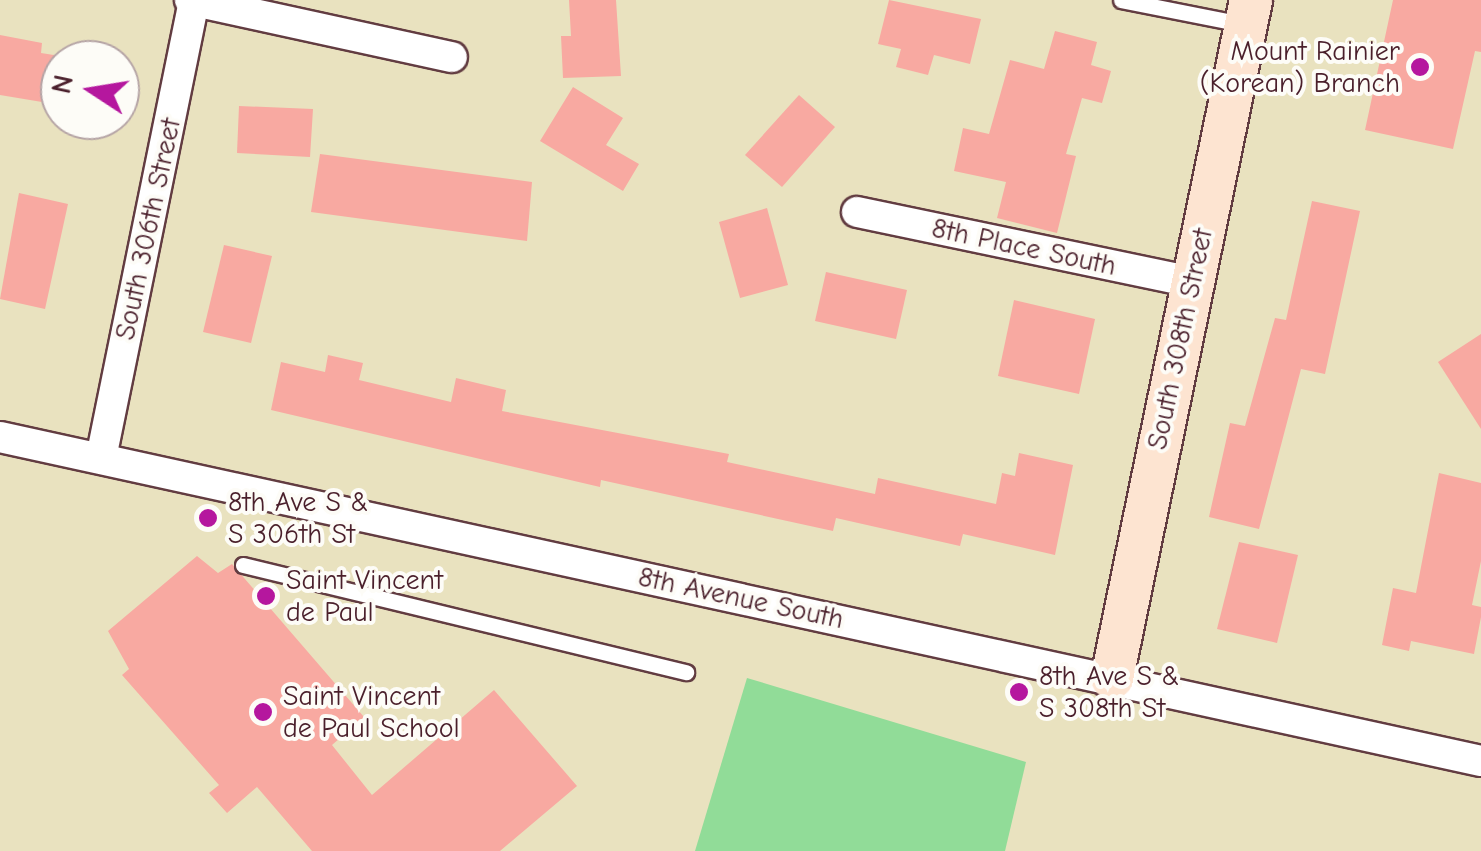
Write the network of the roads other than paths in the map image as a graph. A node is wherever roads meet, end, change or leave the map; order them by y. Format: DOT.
graph roads {
  1 [pos="193,0"];
  2 [pos="1121,0"];
  3 [pos="1248,12"];
  4 [pos="452,57"];
  5 [pos="857,212"];
  6 [pos="1191,282"];
  7 [pos="0,436"];
  8 [pos="100,458"];
  9 [pos="242,564"];
  10 [pos="686,672"];
  11 [pos="1112,678"];
  12 [pos="1481,760"];
  1 -- 4 [label="street"];
  1 -- 8 [label="street, South 306th Street"];
  2 -- 3 [label="lane"];
  3 -- 6 [label="street, South 308th Street"];
  5 -- 6 [label="street, 8th Place South"];
  6 -- 11 [label="street, South 308th Street"];
  7 -- 8 [label="street, 8th Avenue South"];
  8 -- 11 [label="street, 8th Avenue South"];
  9 -- 10 [label="lane"];
  11 -- 12 [label="street, 8th Avenue South"];
}
